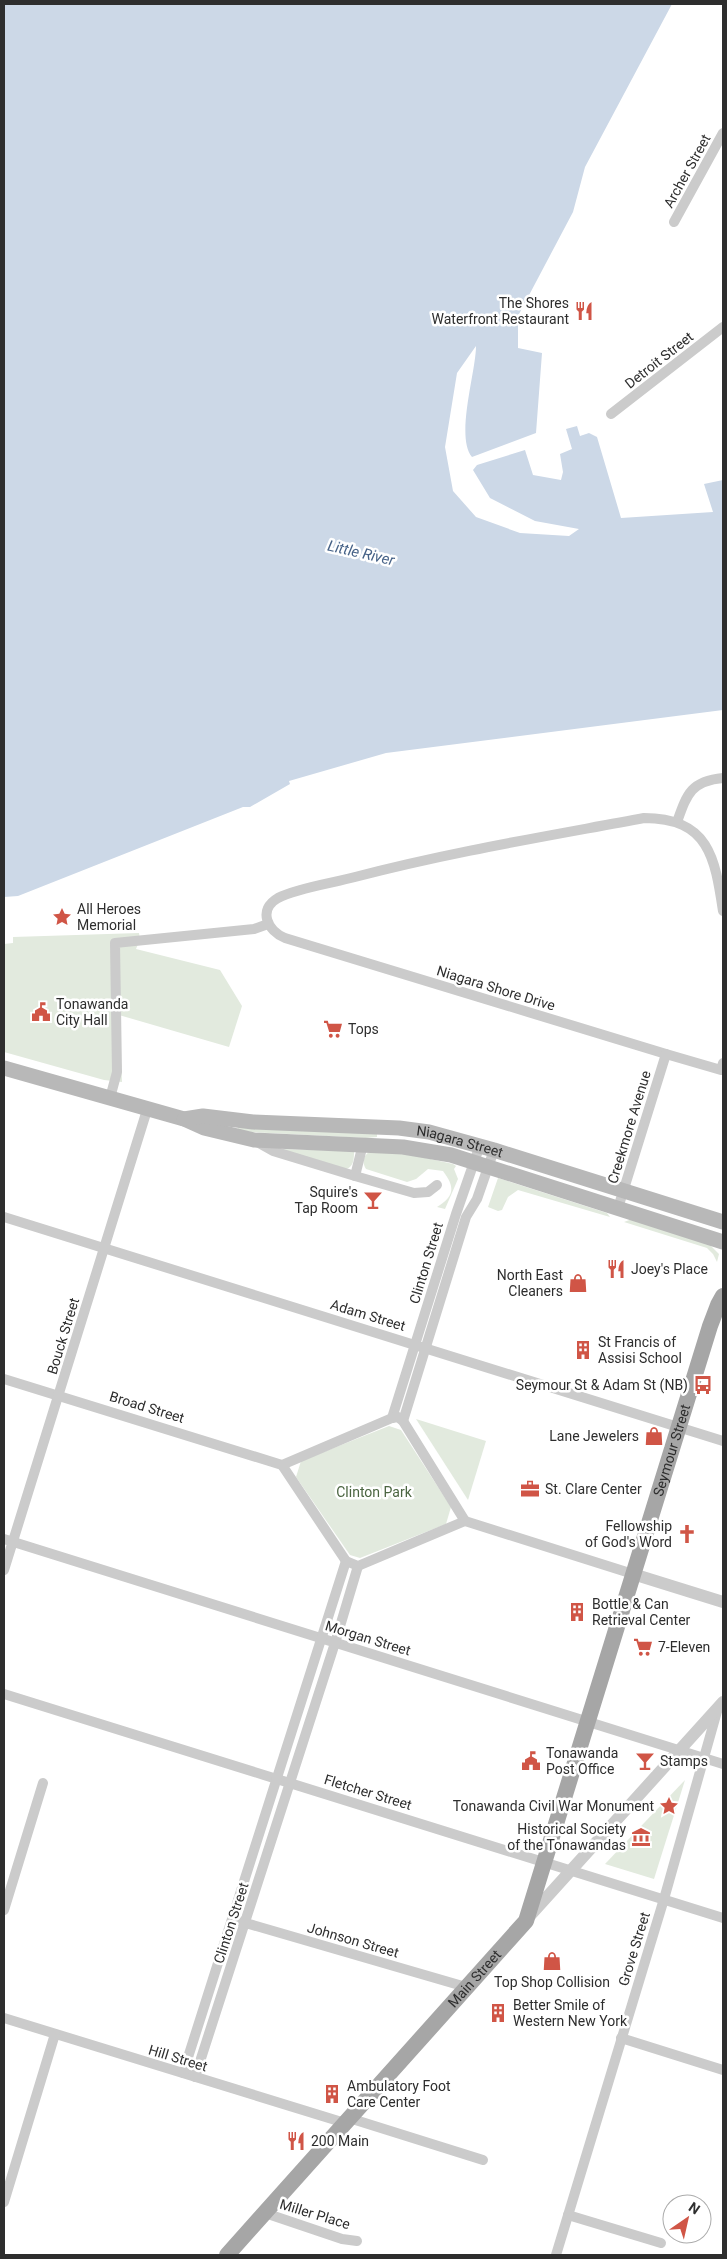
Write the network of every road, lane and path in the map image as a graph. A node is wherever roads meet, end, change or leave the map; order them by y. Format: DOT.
graph roads {
  1 [pos="723,133"];
  2 [pos="674,222"];
  3 [pos="723,327"];
  4 [pos="611,414"];
  5 [pos="723,778"];
  6 [pos="677,822"];
  7 [pos="723,911"];
  8 [pos="268,924"];
  9 [pos="666,1054"];
  10 [pos="4,1068"];
  11 [pos="723,1068"];
  12 [pos="110,1098"];
  13 [pos="147,1110"];
  14 [pos="184,1119"];
  15 [pos="254,1140"];
  16 [pos="363,1144"];
  17 [pos="487,1148"];
  18 [pos="481,1165"];
  19 [pos="355,1176"];
  20 [pos="437,1185"];
  21 [pos="623,1192"];
  22 [pos="618,1208"];
  23 [pos="4,1217"];
  24 [pos="723,1222"];
  25 [pos="723,1242"];
  26 [pos="104,1249"];
  27 [pos="723,1296"];
  28 [pos="415,1344"];
  29 [pos="426,1347"];
  30 [pos="4,1379"];
  31 [pos="58,1396"];
  32 [pos="392,1418"];
  33 [pos="403,1421"];
  34 [pos="680,1428"];
  35 [pos="723,1441"];
  36 [pos="282,1465"];
  37 [pos="465,1521"];
  38 [pos="8,1541"];
  39 [pos="346,1562"];
  40 [pos="358,1566"];
  41 [pos="4,1570"];
  42 [pos="633,1574"];
  43 [pos="723,1602"];
  44 [pos="322,1638"];
  45 [pos="335,1643"];
  46 [pos="4,1694"];
  47 [pos="721,1705"];
  48 [pos="299,1708"];
  49 [pos="313,1712"];
  50 [pos="588,1722"];
  51 [pos="680,1750"];
  52 [pos="704,1758"];
  53 [pos="723,1764"];
  54 [pos="277,1779"];
  55 [pos="43,1783"];
  56 [pos="290,1783"];
  57 [pos="255,1847"];
  58 [pos="268,1850"];
  59 [pos="544,1862"];
  60 [pos="573,1870"];
  61 [pos="664,1899"];
  62 [pos="4,1910"];
  63 [pos="723,1918"];
  64 [pos="232,1919"];
  65 [pos="526,1920"];
  66 [pos="245,1923"];
  67 [pos="466,1987"];
  68 [pos="206,1999"];
  69 [pos="219,2003"];
  70 [pos="4,2018"];
  71 [pos="55,2034"];
  72 [pos="621,2038"];
  73 [pos="723,2070"];
  74 [pos="183,2073"];
  75 [pos="196,2077"];
  76 [pos="347,2121"];
  77 [pos="483,2160"];
  78 [pos="4,2202"];
  79 [pos="265,2213"];
  80 [pos="568,2215"];
  81 [pos="357,2241"];
  82 [pos="661,2243"];
  83 [pos="227,2255"];
  84 [pos="556,2255"];
  1 -- 2 [label="street, Archer Street"];
  3 -- 4 [label="street, Detroit Street"];
  5 -- 6 [label="street"];
  6 -- 7 [label="street"];
  6 -- 8 [label="street"];
  8 -- 9 [label="street, Niagara Shore Drive"];
  8 -- 12 [label="street"];
  9 -- 11 [label="street, Niagara Shore Drive"];
  9 -- 21 [label="street, Creekmore Avenue"];
  10 -- 12 [label="main road, Niagara Street"];
  12 -- 13 [label="main road, Niagara Street"];
  13 -- 14 [label="main road, Niagara Street"];
  13 -- 26 [label="street, Bouck Street"];
  14 -- 15 [label="main road, Niagara Street"];
  14 -- 17 [label="main road, Niagara Street"];
  15 -- 16 [label="main road, Niagara Street"];
  15 -- 19 [label="street, Niagara Street"];
  16 -- 18 [label="main road, Niagara Street"];
  16 -- 19 [label="street"];
  17 -- 18 [label="street, Clinton Street"];
  17 -- 21 [label="main road, Niagara Street"];
  18 -- 22 [label="main road, Niagara Street"];
  18 -- 28 [label="street, Clinton Street"];
  18 -- 29 [label="street, Clinton Street"];
  19 -- 20 [label="street, Niagara Street"];
  21 -- 22 [label="street, Creekmore Avenue"];
  21 -- 24 [label="main road, Niagara Street"];
  22 -- 25 [label="main road, Niagara Street"];
  23 -- 26 [label="street, Adam Street"];
  26 -- 28 [label="street, Adam Street"];
  26 -- 31 [label="street, Bouck Street"];
  27 -- 34 [label="main road, Seymour Street"];
  28 -- 29 [label="street, Adam Street"];
  28 -- 32 [label="street, Clinton Street"];
  29 -- 33 [label="street, Clinton Street"];
  29 -- 34 [label="street, Adam Street"];
  30 -- 31 [label="street, Broad Street"];
  31 -- 36 [label="street, Broad Street"];
  31 -- 38 [label="street, Bouck Street"];
  32 -- 33 [label="street"];
  32 -- 36 [label="street"];
  33 -- 37 [label="street"];
  34 -- 35 [label="street, Adam Street"];
  34 -- 42 [label="main road, Seymour Street"];
  36 -- 39 [label="street"];
  37 -- 40 [label="street"];
  37 -- 42 [label="street"];
  38 -- 41 [label="street, Bouck Street"];
  38 -- 44 [label="street, Morgan Street"];
  39 -- 40 [label="street"];
  39 -- 44 [label="street, Clinton Street"];
  40 -- 45 [label="street, Clinton Street"];
  42 -- 43 [label="street"];
  42 -- 50 [label="main road, Seymour Street"];
  44 -- 45 [label="street, Morgan Street"];
  44 -- 48 [label="street, Clinton Street"];
  45 -- 49 [label="street, Clinton Street"];
  45 -- 50 [label="street, Morgan Street"];
  46 -- 54 [label="street, Fletcher Street"];
  47 -- 51 [label="street, Main Street"];
  47 -- 52 [label="street, Grove Street"];
  48 -- 49 [label="street"];
  48 -- 54 [label="street, Clinton Street"];
  49 -- 56 [label="street, Clinton Street"];
  50 -- 51 [label="street, Morgan Street"];
  50 -- 59 [label="main road, Seymour Street"];
  51 -- 52 [label="street, Morgan Street"];
  51 -- 60 [label="street, Main Street"];
  52 -- 53 [label="street, Morgan Street"];
  52 -- 61 [label="street, Grove Street"];
  54 -- 56 [label="street, Fletcher Street"];
  54 -- 57 [label="street, Clinton Street"];
  55 -- 62 [label="street"];
  56 -- 58 [label="street, Clinton Street"];
  56 -- 59 [label="street, Fletcher Street"];
  57 -- 58 [label="street"];
  57 -- 64 [label="street, Clinton Street"];
  58 -- 66 [label="street, Clinton Street"];
  59 -- 60 [label="street, Fletcher Street"];
  59 -- 65 [label="main road, Seymour Street"];
  60 -- 61 [label="street, Fletcher Street"];
  60 -- 65 [label="street, Main Street"];
  61 -- 63 [label="street, Fletcher Street"];
  61 -- 72 [label="street, Grove Street"];
  64 -- 66 [label="street, Johnson Street"];
  64 -- 68 [label="street, Clinton Street"];
  65 -- 67 [label="main road, Main Street"];
  66 -- 67 [label="street, Johnson Street"];
  66 -- 69 [label="street, Clinton Street"];
  67 -- 76 [label="main road, Main Street"];
  68 -- 69 [label="street"];
  68 -- 74 [label="street, Clinton Street"];
  69 -- 75 [label="street, Clinton Street"];
  70 -- 71 [label="street, Hill Street"];
  71 -- 74 [label="street, Hill Street"];
  71 -- 78 [label="street"];
  72 -- 73 [label="street"];
  72 -- 80 [label="street, Grove Street"];
  74 -- 75 [label="street, Hill Street"];
  75 -- 76 [label="street, Hill Street"];
  76 -- 77 [label="street, Hill Street"];
  76 -- 79 [label="main road, Main Street"];
  79 -- 81 [label="street, Miller Place"];
  79 -- 83 [label="main road, Main Street"];
  80 -- 82 [label="street"];
  80 -- 84 [label="street, Grove Street"];
}
